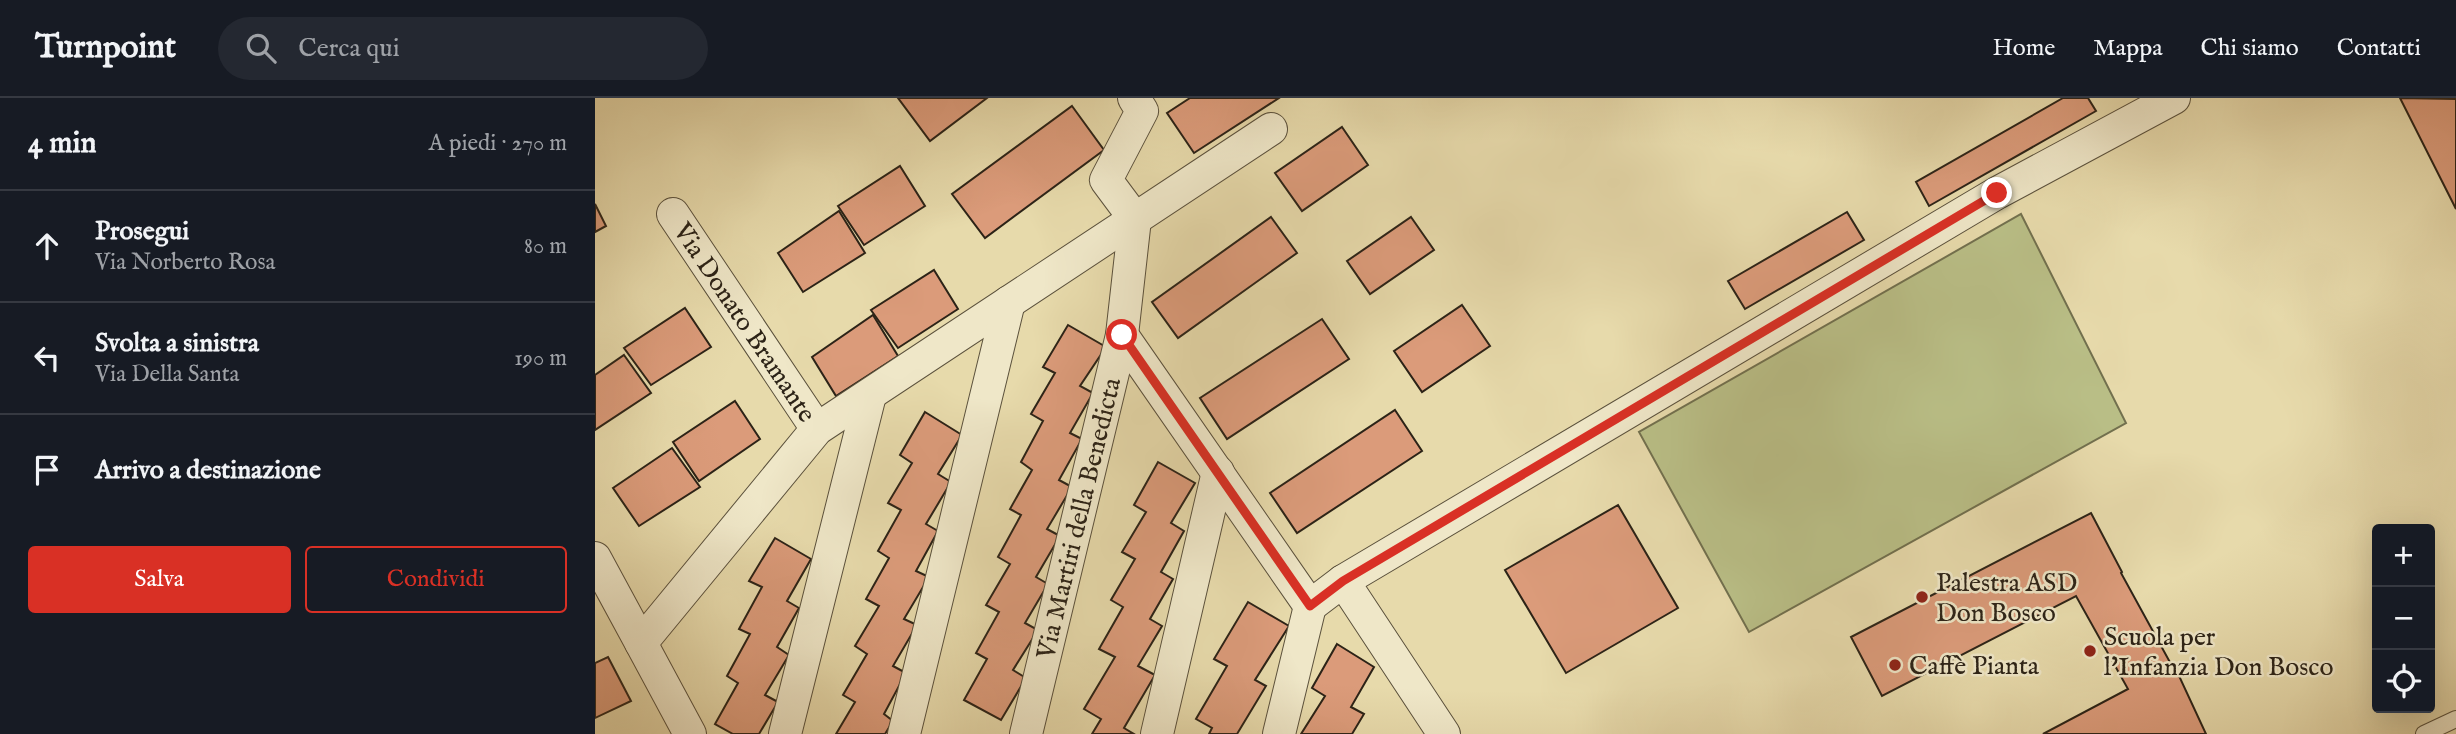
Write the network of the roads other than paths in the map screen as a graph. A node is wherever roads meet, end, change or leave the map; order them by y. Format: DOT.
graph roads {
  1 [pos="1134,98"];
  2 [pos="2174,98"];
  3 [pos="1271,129"];
  4 [pos="673,214"];
  5 [pos="1136,219"];
  6 [pos="1009,302"];
  7 [pos="1122,335"];
  8 [pos="870,395"];
  9 [pos="817,429"];
  10 [pos="1218,472"];
  11 [pos="595,558"];
  12 [pos="1343,581"];
  13 [pos="1310,606"];
  14 [pos="641,643"];
  15 [pos="2456,719"];
  16 [pos="914,729"];
  17 [pos="690,734"];
  18 [pos="785,734"];
  19 [pos="1026,734"];
  20 [pos="1157,734"];
  21 [pos="1279,734"];
  22 [pos="1444,734"];
  23 [pos="2424,734"];
  1 -- 5 [label="street"];
  2 -- 12 [label="street"];
  3 -- 5 [label="street"];
  4 -- 9 [label="street, Via Donato Bramante"];
  5 -- 6 [label="street"];
  5 -- 7 [label="street, Via Martiri della Benedicta"];
  6 -- 8 [label="street"];
  6 -- 16 [label="street"];
  7 -- 10 [label="street"];
  7 -- 19 [label="street, Via Martiri della Benedicta"];
  8 -- 9 [label="street"];
  8 -- 18 [label="street"];
  9 -- 14 [label="street"];
  10 -- 13 [label="street"];
  10 -- 20 [label="street"];
  11 -- 14 [label="street"];
  12 -- 13 [label="street"];
  12 -- 22 [label="street"];
  13 -- 21 [label="street"];
  14 -- 17 [label="street"];
  15 -- 23 [label="lane"];
}
